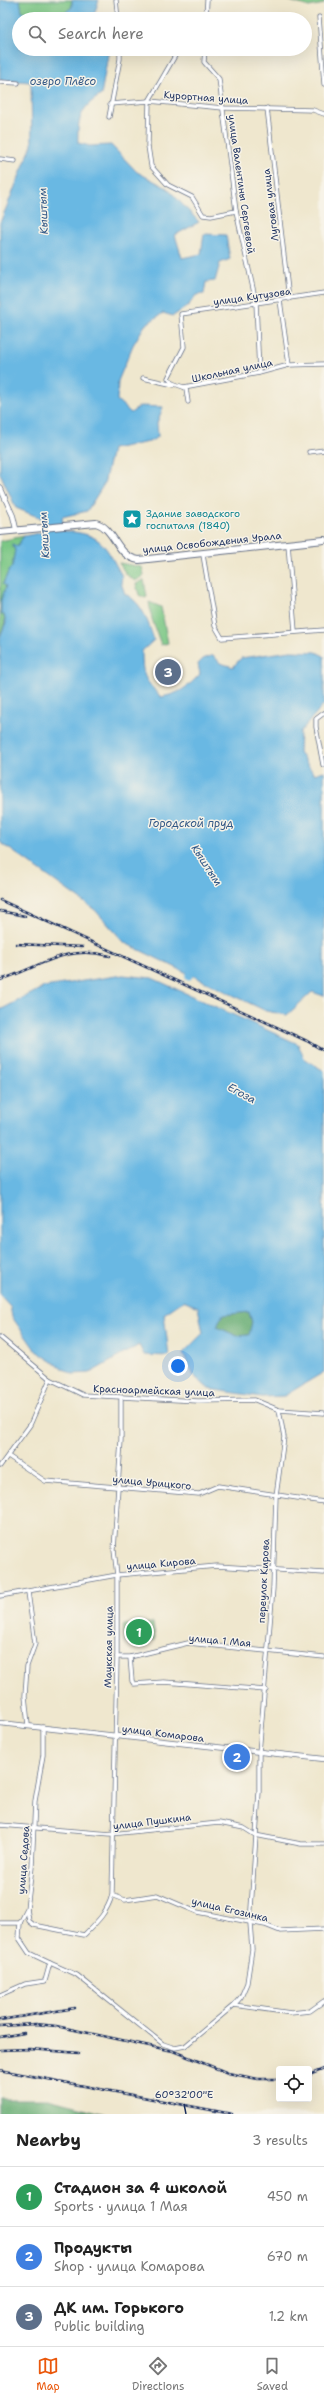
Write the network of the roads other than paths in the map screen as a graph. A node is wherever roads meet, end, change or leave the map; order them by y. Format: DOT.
graph roads {
  1 [pos="116,0"];
  2 [pos="208,0"];
  3 [pos="117,12"];
  4 [pos="207,12"];
  5 [pos="319,16"];
  6 [pos="120,56"];
  7 [pos="176,56"];
  8 [pos="204,56"];
  9 [pos="0,82"];
  10 [pos="18,82"];
  11 [pos="324,84"];
  12 [pos="149,101"];
  13 [pos="110,104"];
  14 [pos="223,108"];
  15 [pos="267,108"];
  16 [pos="324,114"];
  17 [pos="109,117"];
  18 [pos="0,159"];
  19 [pos="15,161"];
  20 [pos="236,211"];
  21 [pos="324,293"];
  22 [pos="289,299"];
  23 [pos="280,300"];
  24 [pos="256,302"];
  25 [pos="324,364"];
  26 [pos="289,365"];
  27 [pos="259,374"];
  28 [pos="143,378"];
  29 [pos="186,388"];
  30 [pos="188,402"];
  31 [pos="324,450"];
  32 [pos="309,452"];
  33 [pos="0,487"];
  34 [pos="16,529"];
  35 [pos="0,532"];
  36 [pos="324,540"];
  37 [pos="288,544"];
  38 [pos="203,555"];
  39 [pos="324,630"];
  40 [pos="295,631"];
  41 [pos="324,713"];
  42 [pos="322,765"];
  43 [pos="0,1337"];
  44 [pos="50,1379"];
  45 [pos="121,1399"];
  46 [pos="279,1410"];
  47 [pos="324,1413"];
  48 [pos="8,1456"];
  49 [pos="0,1466"];
  50 [pos="118,1487"];
  51 [pos="276,1496"];
  52 [pos="324,1502"];
  53 [pos="273,1568"];
  54 [pos="324,1573"];
  55 [pos="117,1575"];
  56 [pos="28,1592"];
  57 [pos="0,1596"];
  58 [pos="267,1652"];
  59 [pos="130,1657"];
  60 [pos="324,1657"];
  61 [pos="117,1658"];
  62 [pos="266,1690"];
  63 [pos="0,1723"];
  64 [pos="28,1725"];
  65 [pos="43,1726"];
  66 [pos="114,1736"];
  67 [pos="259,1753"];
  68 [pos="324,1760"];
  69 [pos="0,1825"];
  70 [pos="33,1828"];
  71 [pos="111,1834"];
  72 [pos="255,1835"];
  73 [pos="324,1844"];
  74 [pos="112,1895"];
  75 [pos="27,1909"];
  76 [pos="0,1923"];
  77 [pos="20,1923"];
  78 [pos="250,1923"];
  79 [pos="324,1929"];
  80 [pos="50,1963"];
  81 [pos="0,1996"];
  82 [pos="324,2001"];
  83 [pos="234,2005"];
  1 -- 3 [label="street"];
  2 -- 4 [label="street"];
  5 -- 11 [label="street"];
  6 -- 13 [label="street"];
  7 -- 12 [label="street"];
  8 -- 14 [label="street, улица Валентины Сергеевой"];
  9 -- 10 [label="street"];
  12 -- 13 [label="street, Курортная улица"];
  12 -- 14 [label="street, Курортная улица"];
  12 -- 20 [label="street"];
  13 -- 17 [label="street"];
  14 -- 15 [label="street, Курортная улица"];
  14 -- 20 [label="street, улица Валентины Сергеевой"];
  15 -- 16 [label="street, Курортная улица"];
  15 -- 22 [label="street, Луговая улица"];
  18 -- 19 [label="street"];
  20 -- 24 [label="street, улица Валентины Сергеевой"];
  21 -- 22 [label="street, улица Кутузова"];
  22 -- 23 [label="street, улица Кутузова"];
  23 -- 24 [label="street, улица Кутузова"];
  23 -- 26 [label="street"];
  24 -- 27 [label="street, улица Валентины Сергеевой"];
  24 -- 29 [label="street, улица Кутузова"];
  25 -- 26 [label="street, Школьная улица"];
  26 -- 27 [label="street, Школьная улица"];
  27 -- 29 [label="street, Школьная улица"];
  28 -- 29 [label="street, Школьная улица"];
  29 -- 30 [label="street"];
  31 -- 32 [label="street"];
  33 -- 34 [label="street"];
  34 -- 35 [label="main road"];
  34 -- 38 [label="main road, улица Освобождения Урала"];
  36 -- 37 [label="main road, улица Освобождения Урала"];
  37 -- 38 [label="main road, улица Освобождения Урала"];
  37 -- 40 [label="street"];
  38 -- 40 [label="street"];
  39 -- 40 [label="street"];
  41 -- 42 [label="street"];
  43 -- 44 [label="street, Красноармейская улица"];
  44 -- 45 [label="street, Красноармейская улица"];
  44 -- 48 [label="street"];
  45 -- 46 [label="street, Красноармейская улица"];
  45 -- 50 [label="street, Маукская улица"];
  46 -- 47 [label="street, Красноармейская улица"];
  46 -- 51 [label="street, переулок Кирова"];
  48 -- 49 [label="street"];
  48 -- 50 [label="street, улица Урицкого"];
  50 -- 51 [label="street, улица Урицкого"];
  50 -- 55 [label="street, Маукская улица"];
  51 -- 52 [label="street, улица Урицкого"];
  51 -- 53 [label="street, переулок Кирова"];
  53 -- 54 [label="street, улица Кирова"];
  53 -- 55 [label="street, улица Кирова"];
  53 -- 58 [label="street, переулок Кирова"];
  55 -- 56 [label="street, улица Кирова"];
  55 -- 61 [label="street, Маукская улица"];
  56 -- 57 [label="street, улица Кирова"];
  56 -- 64 [label="street"];
  58 -- 59 [label="street, улица 1 Мая"];
  58 -- 60 [label="street, улица 1 Мая"];
  58 -- 62 [label="street, переулок Кирова"];
  59 -- 61 [label="street, улица 1 Мая"];
  59 -- 62 [label="street"];
  61 -- 66 [label="street, Маукская улица"];
  62 -- 67 [label="street, переулок Кирова"];
  63 -- 64 [label="street, улица Комарова"];
  64 -- 65 [label="street, улица Комарова"];
  65 -- 66 [label="street, улица Комарова"];
  65 -- 70 [label="street, улица Седова"];
  66 -- 67 [label="street, улица Комарова"];
  66 -- 71 [label="street, Маукская улица"];
  67 -- 68 [label="street, улица Комарова"];
  67 -- 72 [label="street, переулок Кирова"];
  69 -- 70 [label="street, улица Пушкина"];
  70 -- 71 [label="street, улица Пушкина"];
  70 -- 75 [label="street, улица Седова"];
  71 -- 72 [label="street, улица Пушкина"];
  71 -- 74 [label="street, Маукская улица"];
  72 -- 73 [label="street, улица Пушкина"];
  72 -- 78 [label="street"];
  74 -- 75 [label="street"];
  74 -- 78 [label="street, улица Егозинка"];
  75 -- 77 [label="street, улица Седова"];
  76 -- 77 [label="street"];
  77 -- 80 [label="street"];
  78 -- 79 [label="street, улица Егозинка"];
  78 -- 83 [label="street"];
  80 -- 81 [label="street"];
  80 -- 83 [label="street"];
  82 -- 83 [label="street"];
}
